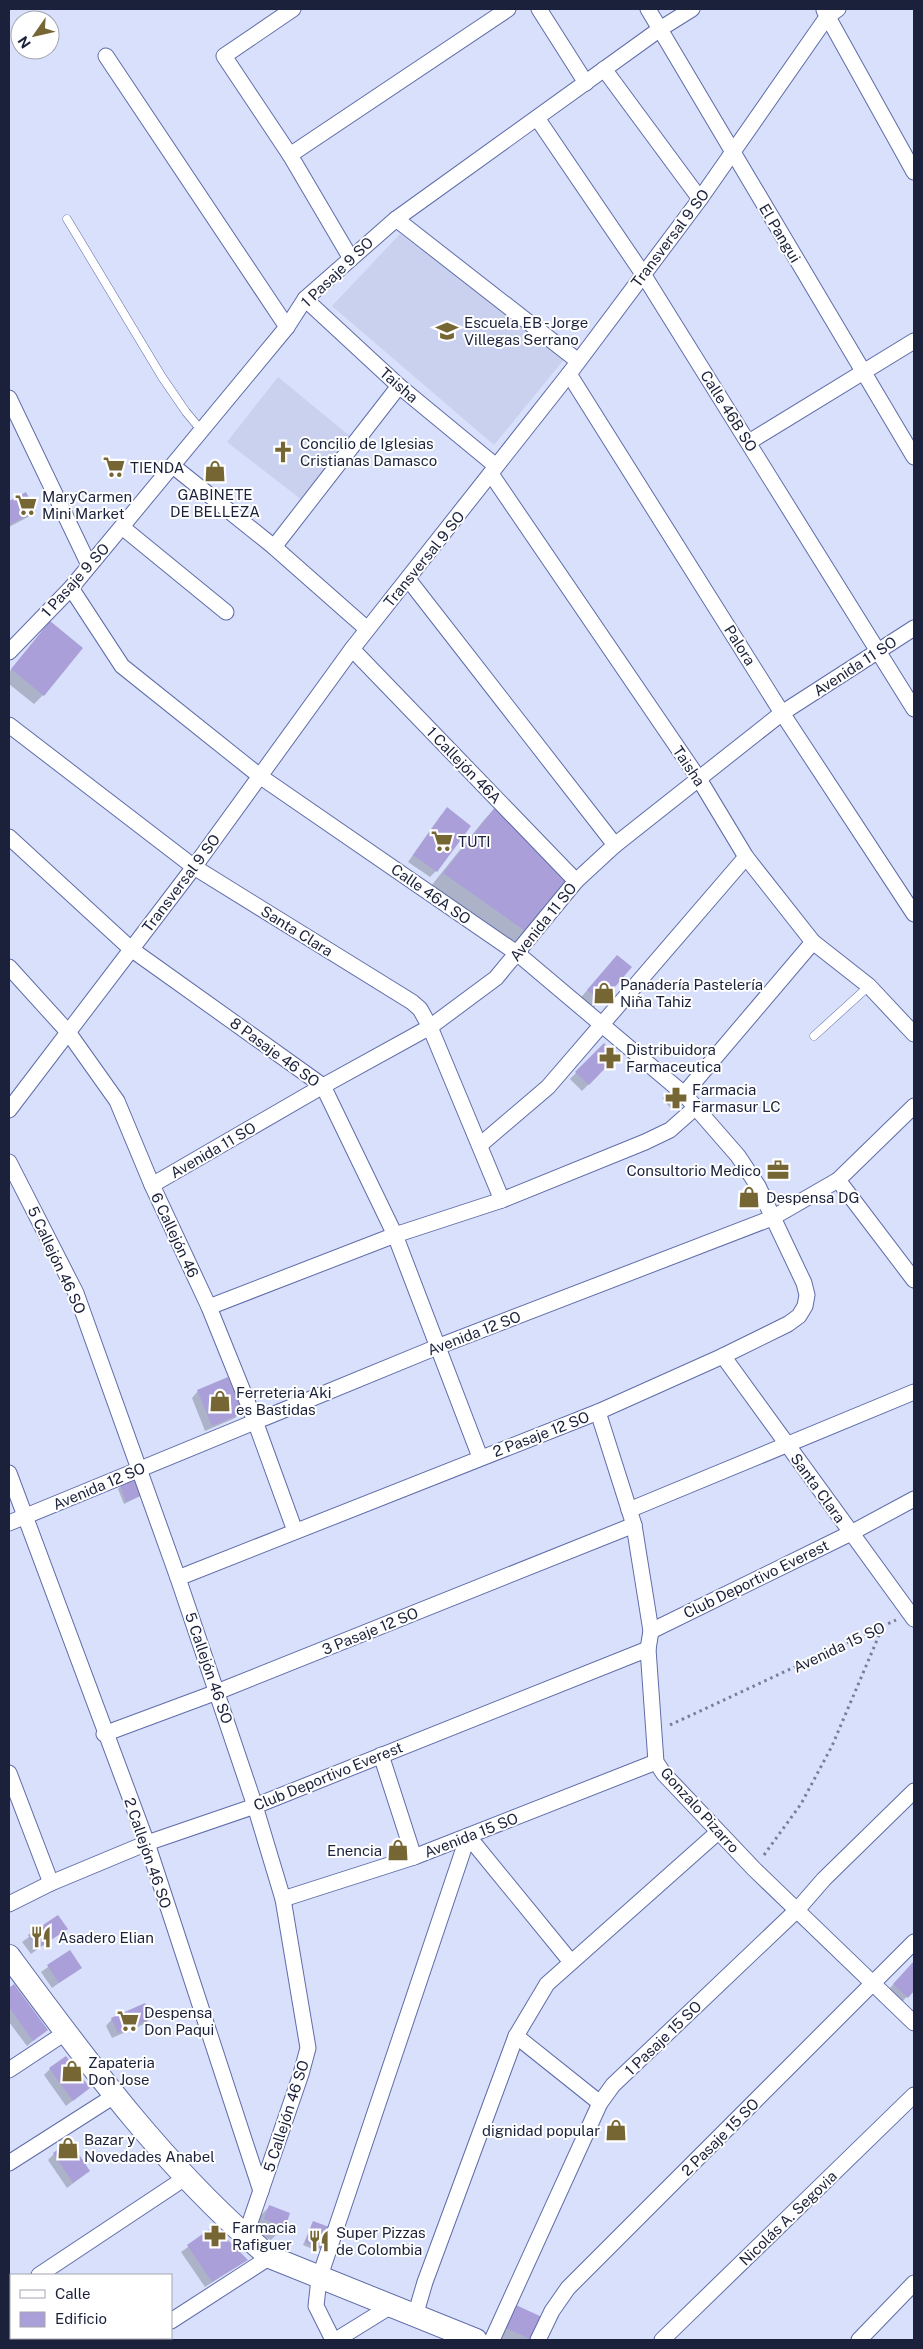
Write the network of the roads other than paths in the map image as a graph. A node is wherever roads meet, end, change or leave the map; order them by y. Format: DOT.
graph roads {
  1 [pos="293,9"];
  2 [pos="508,9"];
  3 [pos="539,9"];
  4 [pos="648,9"];
  5 [pos="692,9"];
  6 [pos="830,12"];
  7 [pos="660,29"];
  8 [pos="106,56"];
  9 [pos="604,70"];
  10 [pos="586,82"];
  11 [pos="537,118"];
  12 [pos="733,152"];
  13 [pos="290,155"];
  14 [pos="914,172"];
  15 [pos="700,199"];
  16 [pos="67,219"];
  17 [pos="396,219"];
  18 [pos="350,257"];
  19 [pos="643,274"];
  20 [pos="305,299"];
  21 [pos="287,327"];
  22 [pos="914,341"];
  23 [pos="578,361"];
  24 [pos="862,372"];
  25 [pos="569,374"];
  26 [pos="399,386"];
  27 [pos="9,398"];
  28 [pos="202,430"];
  29 [pos="749,442"];
  30 [pos="914,457"];
  31 [pos="173,466"];
  32 [pos="494,470"];
  33 [pos="122,527"];
  34 [pos="274,547"];
  35 [pos="90,565"];
  36 [pos="408,578"];
  37 [pos="71,588"];
  38 [pos="226,612"];
  39 [pos="914,628"];
  40 [pos="367,630"];
  41 [pos="352,649"];
  42 [pos="876,651"];
  43 [pos="9,652"];
  44 [pos="914,710"];
  45 [pos="782,713"];
  46 [pos="9,725"];
  47 [pos="261,777"];
  48 [pos="699,779"];
  49 [pos="9,837"];
  50 [pos="615,845"];
  51 [pos="746,857"];
  52 [pos="194,867"];
  53 [pos="576,881"];
  54 [pos="914,914"];
  55 [pos="814,942"];
  56 [pos="131,949"];
  57 [pos="518,954"];
  58 [pos="9,967"];
  59 [pos="869,986"];
  60 [pos="601,1022"];
  61 [pos="430,1027"];
  62 [pos="68,1032"];
  63 [pos="914,1034"];
  64 [pos="814,1036"];
  65 [pos="323,1086"];
  66 [pos="684,1094"];
  67 [pos="696,1107"];
  68 [pos="9,1110"];
  69 [pos="913,1111"];
  70 [pos="480,1145"];
  71 [pos="9,1162"];
  72 [pos="838,1180"];
  73 [pos="152,1185"];
  74 [pos="502,1200"];
  75 [pos="772,1218"];
  76 [pos="395,1235"];
  77 [pos="914,1280"];
  78 [pos="209,1307"];
  79 [pos="437,1347"];
  80 [pos="723,1356"];
  81 [pos="914,1392"];
  82 [pos="598,1412"];
  83 [pos="255,1421"];
  84 [pos="786,1444"];
  85 [pos="480,1458"];
  86 [pos="138,1470"];
  87 [pos="9,1473"];
  88 [pos="914,1500"];
  89 [pos="630,1510"];
  90 [pos="25,1517"];
  91 [pos="9,1522"];
  92 [pos="634,1525"];
  93 [pos="295,1531"];
  94 [pos="851,1533"];
  95 [pos="178,1578"];
  96 [pos="913,1615"];
  97 [pos="651,1631"];
  98 [pos="648,1649"];
  99 [pos="217,1692"];
  100 [pos="104,1734"];
  101 [pos="381,1755"];
  102 [pos="656,1762"];
  103 [pos="9,1773"];
  104 [pos="914,1791"];
  105 [pos="255,1806"];
  106 [pos="718,1832"];
  107 [pos="468,1836"];
  108 [pos="147,1844"];
  109 [pos="414,1857"];
  110 [pos="51,1884"];
  111 [pos="283,1898"];
  112 [pos="9,1904"];
  113 [pos="797,1910"];
  114 [pos="914,1942"];
  115 [pos="9,1956"];
  116 [pos="570,1962"];
  117 [pos="874,1984"];
  118 [pos="914,2023"];
  119 [pos="65,2032"];
  120 [pos="516,2036"];
  121 [pos="9,2070"];
  122 [pos="914,2095"];
  123 [pos="114,2096"];
  124 [pos="600,2103"];
  125 [pos="9,2163"];
  126 [pos="186,2178"];
  127 [pos="261,2191"];
  128 [pos="245,2236"];
  129 [pos="270,2257"];
  130 [pos="41,2274"];
  131 [pos="319,2279"];
  132 [pos="914,2283"];
  133 [pos="391,2306"];
  134 [pos="415,2316"];
  135 [pos="172,2320"];
  136 [pos="335,2340"];
  137 [pos="476,2340"];
  138 [pos="492,2340"];
  139 [pos="538,2340"];
  140 [pos="662,2340"];
  141 [pos="858,2340"];
  1 -- 13 [label="street"];
  2 -- 13 [label="street"];
  3 -- 10 [label="street"];
  4 -- 7 [label="street, El Pangui"];
  5 -- 7 [label="street, 1 Pasaje 9 SO"];
  6 -- 12 [label="street, Transversal 9 SO"];
  6 -- 14 [label="street"];
  7 -- 9 [label="street, 1 Pasaje 9 SO"];
  7 -- 12 [label="street, El Pangui"];
  8 -- 21 [label="street"];
  9 -- 10 [label="street, 1 Pasaje 9 SO"];
  9 -- 15 [label="street"];
  10 -- 11 [label="street, 1 Pasaje 9 SO"];
  11 -- 17 [label="street, 1 Pasaje 9 SO"];
  11 -- 19 [label="street, Calle 46B SO"];
  12 -- 15 [label="street, Transversal 9 SO"];
  12 -- 24 [label="street, El Pangui"];
  13 -- 18 [label="street"];
  15 -- 19 [label="street, Transversal 9 SO"];
  16 -- 28 [label="lane"];
  17 -- 18 [label="street, 1 Pasaje 9 SO"];
  17 -- 23 [label="street"];
  18 -- 20 [label="street, 1 Pasaje 9 SO"];
  19 -- 23 [label="street, Transversal 9 SO"];
  19 -- 29 [label="street, Calle 46B SO"];
  20 -- 21 [label="street, 1 Pasaje 9 SO"];
  20 -- 26 [label="street, Taisha"];
  21 -- 28 [label="street, 1 Pasaje 9 SO"];
  22 -- 24 [label="street"];
  23 -- 25 [label="street, Transversal 9 SO"];
  24 -- 29 [label="street"];
  24 -- 30 [label="street, El Pangui"];
  25 -- 32 [label="street, Transversal 9 SO"];
  25 -- 45 [label="street, Palora"];
  26 -- 32 [label="street, Taisha"];
  26 -- 34 [label="street"];
  27 -- 35 [label="street"];
  28 -- 31 [label="street, 1 Pasaje 9 SO"];
  29 -- 42 [label="street, Calle 46B SO"];
  31 -- 33 [label="street, 1 Pasaje 9 SO"];
  31 -- 34 [label="street"];
  32 -- 36 [label="street, Transversal 9 SO"];
  32 -- 48 [label="street, Taisha"];
  33 -- 35 [label="street, 1 Pasaje 9 SO"];
  33 -- 38 [label="street"];
  34 -- 40 [label="street"];
  35 -- 37 [label="street, 1 Pasaje 9 SO"];
  36 -- 40 [label="street, Transversal 9 SO"];
  36 -- 50 [label="street"];
  37 -- 43 [label="street, 1 Pasaje 9 SO"];
  37 -- 47 [label="street, Calle 46A SO"];
  39 -- 42 [label="street, Avenida 11 SO"];
  40 -- 41 [label="street, Transversal 9 SO"];
  41 -- 47 [label="street, Transversal 9 SO"];
  41 -- 53 [label="street, 1 Callejón 46A"];
  42 -- 44 [label="street, Calle 46B SO"];
  42 -- 45 [label="street, Avenida 11 SO"];
  45 -- 48 [label="street, Avenida 11 SO"];
  45 -- 54 [label="street, Palora"];
  46 -- 52 [label="street, Santa Clara"];
  47 -- 52 [label="street, Transversal 9 SO"];
  47 -- 57 [label="street, Calle 46A SO"];
  48 -- 50 [label="street, Avenida 11 SO"];
  48 -- 51 [label="street, Taisha"];
  49 -- 56 [label="street, 8 Pasaje 46 SO"];
  50 -- 53 [label="street, Avenida 11 SO"];
  51 -- 55 [label="street, Taisha"];
  51 -- 60 [label="street"];
  52 -- 56 [label="street, Transversal 9 SO"];
  52 -- 61 [label="street, Santa Clara"];
  53 -- 57 [label="street, Avenida 11 SO"];
  55 -- 59 [label="street, Taisha"];
  55 -- 66 [label="street"];
  56 -- 62 [label="street, Transversal 9 SO"];
  56 -- 65 [label="street, 8 Pasaje 46 SO"];
  57 -- 60 [label="street, Calle 46A SO"];
  57 -- 61 [label="street, Avenida 11 SO"];
  58 -- 62 [label="street, 6 Callejón 46"];
  59 -- 63 [label="street, Taisha"];
  59 -- 64 [label="lane"];
  60 -- 66 [label="street, Calle 46A SO"];
  60 -- 70 [label="street"];
  61 -- 65 [label="street, Avenida 11 SO"];
  61 -- 70 [label="street, Santa Clara"];
  62 -- 68 [label="street, Transversal 9 SO"];
  62 -- 73 [label="street, 6 Callejón 46"];
  65 -- 73 [label="street, Avenida 11 SO"];
  65 -- 76 [label="street, 8 Pasaje 46 SO"];
  66 -- 67 [label="street, Calle 46A SO"];
  67 -- 74 [label="street"];
  67 -- 75 [label="street, Calle 46A SO"];
  69 -- 72 [label="street, Avenida 12 SO"];
  70 -- 74 [label="street, Santa Clara"];
  71 -- 86 [label="street, 5 Callejón 46 SO"];
  72 -- 75 [label="street, Avenida 12 SO"];
  72 -- 77 [label="street"];
  73 -- 78 [label="street, 6 Callejón 46"];
  74 -- 76 [label="street"];
  75 -- 79 [label="street, Avenida 12 SO"];
  75 -- 80 [label="street, 2 Pasaje 12 SO"];
  76 -- 78 [label="street"];
  76 -- 79 [label="street, 8 Pasaje 46 SO"];
  78 -- 83 [label="street, 6 Callejón 46"];
  79 -- 83 [label="street, Avenida 12 SO"];
  79 -- 85 [label="street, 8 Pasaje 46 SO"];
  80 -- 82 [label="street, 2 Pasaje 12 SO"];
  80 -- 84 [label="street, Santa Clara"];
  81 -- 84 [label="street"];
  82 -- 85 [label="street, 2 Pasaje 12 SO"];
  82 -- 89 [label="street, Gonzalo Pizarro"];
  83 -- 86 [label="street, Avenida 12 SO"];
  83 -- 93 [label="street, 6 Callejón 46"];
  84 -- 89 [label="street"];
  84 -- 94 [label="street, Santa Clara"];
  85 -- 93 [label="street, 2 Pasaje 12 SO"];
  86 -- 90 [label="street, Avenida 12 SO"];
  86 -- 95 [label="street, 5 Callejón 46 SO"];
  87 -- 90 [label="street, 2 Callejón 46 SO"];
  88 -- 94 [label="street, Club Deportivo Everest"];
  89 -- 92 [label="street, Gonzalo Pizarro"];
  90 -- 91 [label="street, Avenida 12 SO"];
  90 -- 100 [label="street, 2 Callejón 46 SO"];
  92 -- 97 [label="street, Gonzalo Pizarro"];
  92 -- 99 [label="street, 3 Pasaje 12 SO"];
  93 -- 95 [label="street, 2 Pasaje 12 SO"];
  94 -- 96 [label="street, Santa Clara"];
  94 -- 97 [label="street, Club Deportivo Everest"];
  95 -- 99 [label="street, 5 Callejón 46 SO"];
  97 -- 98 [label="street, Gonzalo Pizarro"];
  98 -- 101 [label="street, Club Deportivo Everest"];
  98 -- 102 [label="street, Gonzalo Pizarro"];
  99 -- 100 [label="street, 3 Pasaje 12 SO"];
  99 -- 105 [label="street, 5 Callejón 46 SO"];
  100 -- 108 [label="street, 2 Callejón 46 SO"];
  101 -- 105 [label="street, Club Deportivo Everest"];
  101 -- 109 [label="street"];
  102 -- 106 [label="street, Gonzalo Pizarro"];
  102 -- 107 [label="street, Avenida 15 SO"];
  103 -- 110 [label="street"];
  104 -- 113 [label="street, 1 Pasaje 15 SO"];
  105 -- 108 [label="street, Club Deportivo Everest"];
  105 -- 111 [label="street, 5 Callejón 46 SO"];
  106 -- 113 [label="street, Gonzalo Pizarro"];
  106 -- 116 [label="street"];
  107 -- 109 [label="street, Avenida 15 SO"];
  107 -- 116 [label="street"];
  107 -- 131 [label="street"];
  108 -- 110 [label="street, Club Deportivo Everest"];
  108 -- 127 [label="street, 2 Callejón 46 SO"];
  109 -- 111 [label="street, Avenida 15 SO"];
  110 -- 112 [label="street, Club Deportivo Everest"];
  111 -- 127 [label="street, 5 Callejón 46 SO"];
  113 -- 117 [label="street, Gonzalo Pizarro"];
  113 -- 124 [label="street, 1 Pasaje 15 SO"];
  114 -- 117 [label="street, 2 Pasaje 15 SO"];
  115 -- 119 [label="street"];
  116 -- 120 [label="street"];
  117 -- 118 [label="street, Gonzalo Pizarro"];
  117 -- 139 [label="street, 2 Pasaje 15 SO"];
  119 -- 121 [label="street"];
  119 -- 123 [label="street"];
  120 -- 124 [label="street"];
  120 -- 134 [label="street"];
  122 -- 140 [label="street, Nicolás A. Segovia"];
  123 -- 125 [label="street"];
  123 -- 126 [label="street"];
  124 -- 138 [label="street, 1 Pasaje 15 SO"];
  126 -- 128 [label="street"];
  126 -- 130 [label="street"];
  127 -- 128 [label="street"];
  128 -- 129 [label="street"];
  129 -- 131 [label="street"];
  129 -- 135 [label="street"];
  131 -- 133 [label="street"];
  131 -- 136 [label="street"];
  132 -- 141 [label="street"];
  133 -- 134 [label="street"];
  133 -- 136 [label="street"];
  134 -- 137 [label="street"];
}
